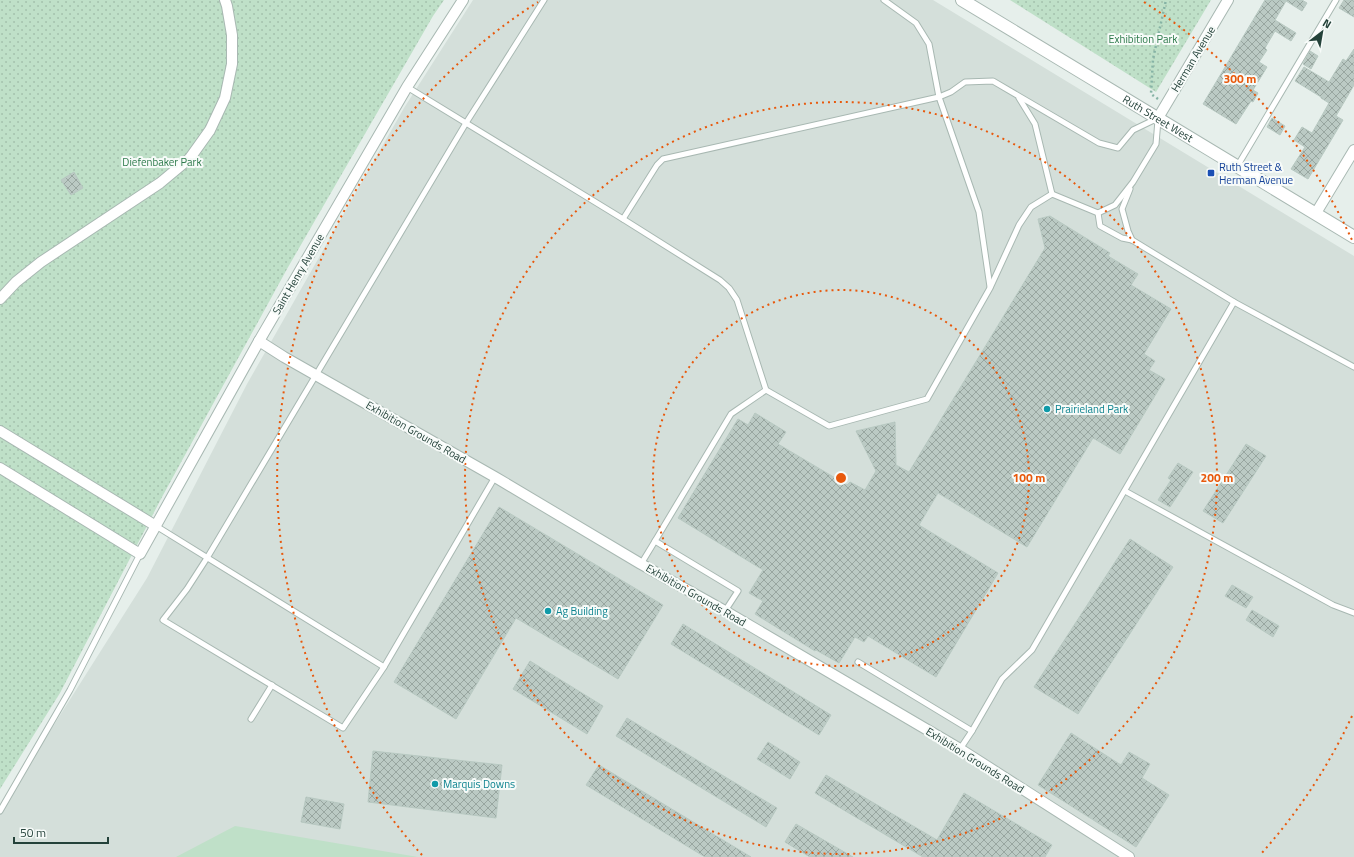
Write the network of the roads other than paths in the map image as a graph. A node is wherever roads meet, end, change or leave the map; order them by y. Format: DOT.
graph roads {
  1 [pos="225,0"];
  2 [pos="463,0"];
  3 [pos="544,0"];
  4 [pos="884,0"];
  5 [pos="962,0"];
  6 [pos="1228,0"];
  7 [pos="1336,0"];
  8 [pos="407,87"];
  9 [pos="939,97"];
  10 [pos="1019,97"];
  11 [pos="1158,118"];
  12 [pos="466,123"];
  13 [pos="1354,150"];
  14 [pos="1237,166"];
  15 [pos="1133,182"];
  16 [pos="1052,194"];
  17 [pos="1098,213"];
  18 [pos="1316,213"];
  19 [pos="623,219"];
  20 [pos="1354,237"];
  21 [pos="1132,240"];
  22 [pos="990,288"];
  23 [pos="0,299"];
  24 [pos="1234,302"];
  25 [pos="259,341"];
  26 [pos="1354,367"];
  27 [pos="317,375"];
  28 [pos="766,390"];
  29 [pos="0,431"];
  30 [pos="0,468"];
  31 [pos="495,478"];
  32 [pos="1125,491"];
  33 [pos="156,526"];
  34 [pos="655,541"];
  35 [pos="140,554"];
  36 [pos="207,558"];
  37 [pos="641,564"];
  38 [pos="725,611"];
  39 [pos="1354,613"];
  40 [pos="858,662"];
  41 [pos="384,667"];
  42 [pos="272,685"];
  43 [pos="251,719"];
  44 [pos="972,731"];
  45 [pos="960,749"];
  46 [pos="0,811"];
  47 [pos="1128,857"];
  1 -- 23 [label="street"];
  2 -- 8 [label="street, Saint Henry Avenue"];
  3 -- 12 [label="lane"];
  4 -- 9 [label="lane"];
  5 -- 11 [label="street, Ruth Street West"];
  6 -- 11 [label="street, Herman Avenue"];
  7 -- 14 [label="lane"];
  8 -- 12 [label="lane"];
  8 -- 25 [label="street, Saint Henry Avenue"];
  9 -- 10 [label="lane"];
  9 -- 19 [label="lane"];
  9 -- 22 [label="lane"];
  10 -- 11 [label="lane"];
  10 -- 16 [label="lane"];
  11 -- 14 [label="street, Ruth Street West"];
  11 -- 15 [label="lane"];
  12 -- 19 [label="lane"];
  12 -- 27 [label="lane"];
  13 -- 18 [label="street"];
  14 -- 18 [label="street, Ruth Street West"];
  15 -- 17 [label="lane"];
  15 -- 21 [label="lane"];
  16 -- 17 [label="lane"];
  16 -- 22 [label="lane"];
  17 -- 21 [label="lane"];
  18 -- 20 [label="street, Ruth Street West"];
  19 -- 28 [label="lane"];
  21 -- 24 [label="lane"];
  22 -- 28 [label="lane"];
  24 -- 26 [label="lane"];
  24 -- 32 [label="lane"];
  25 -- 27 [label="street, Exhibition Grounds Road"];
  25 -- 33 [label="street, Saint Henry Avenue"];
  27 -- 31 [label="street, Exhibition Grounds Road"];
  27 -- 36 [label="lane"];
  28 -- 34 [label="lane"];
  29 -- 33 [label="street"];
  30 -- 35 [label="street"];
  31 -- 37 [label="street, Exhibition Grounds Road"];
  31 -- 41 [label="lane"];
  32 -- 39 [label="lane"];
  32 -- 44 [label="lane"];
  33 -- 35 [label="street, Saint Henry Avenue"];
  33 -- 36 [label="lane"];
  34 -- 37 [label="lane"];
  34 -- 38 [label="lane"];
  35 -- 46 [label="lane"];
  36 -- 41 [label="lane"];
  36 -- 42 [label="lane"];
  37 -- 38 [label="street, Exhibition Grounds Road"];
  38 -- 45 [label="street, Exhibition Grounds Road"];
  40 -- 44 [label="lane"];
  41 -- 42 [label="lane"];
  42 -- 43 [label="lane"];
  44 -- 45 [label="lane"];
  45 -- 47 [label="street, Exhibition Grounds Road"];
}
